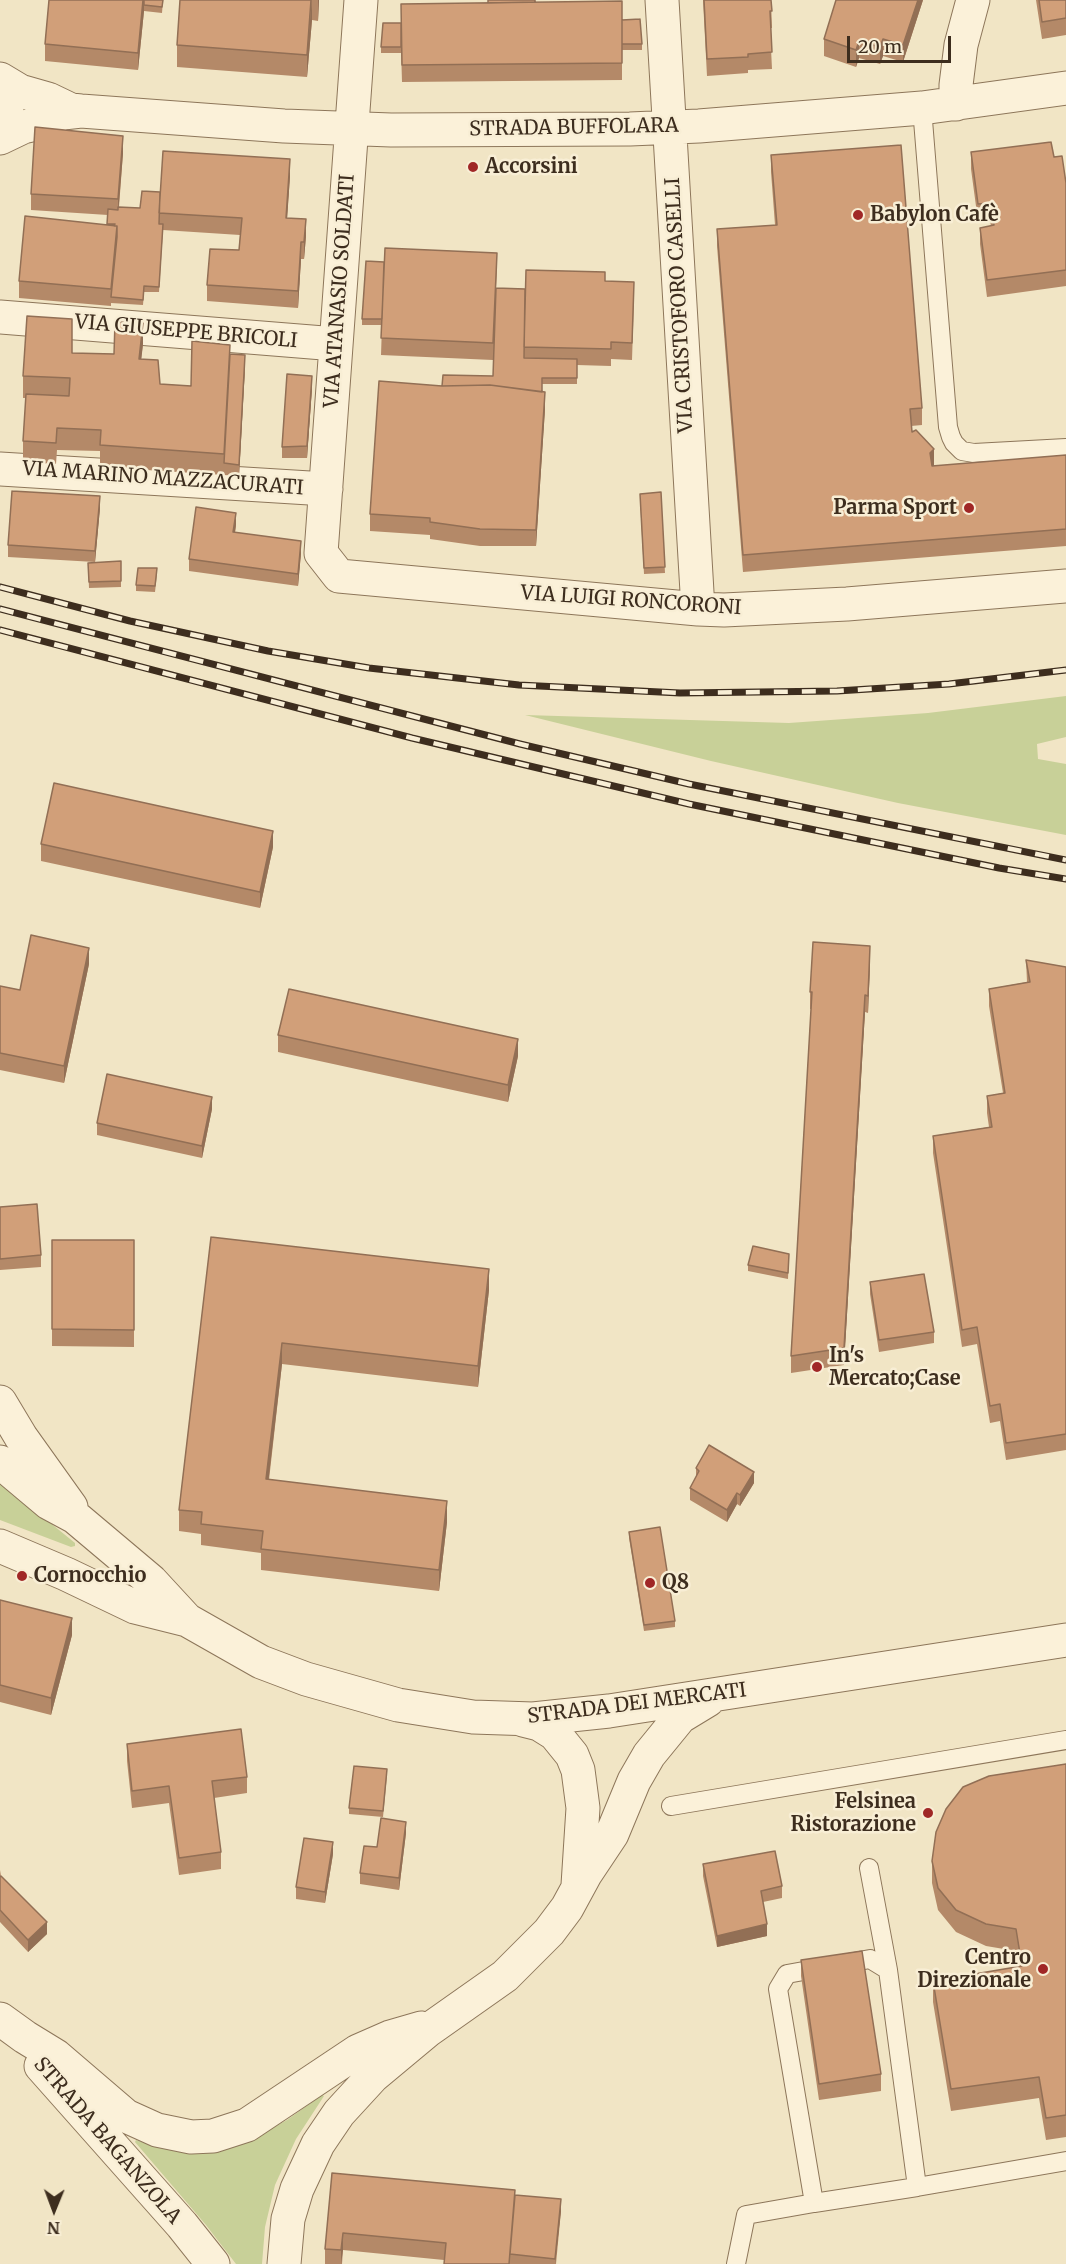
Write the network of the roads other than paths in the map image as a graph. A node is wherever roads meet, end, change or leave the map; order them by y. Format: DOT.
graph roads {
  1 [pos="362,0"];
  2 [pos="662,0"];
  3 [pos="973,0"];
  4 [pos="0,81"];
  5 [pos="1066,88"];
  6 [pos="956,104"];
  7 [pos="922,108"];
  8 [pos="81,111"];
  9 [pos="669,127"];
  10 [pos="352,129"];
  11 [pos="0,137"];
  12 [pos="0,317"];
  13 [pos="336,344"];
  14 [pos="1066,448"];
  15 [pos="0,469"];
  16 [pos="326,489"];
  17 [pos="339,576"];
  18 [pos="1066,586"];
  19 [pos="698,609"];
  20 [pos="0,1402"];
  21 [pos="0,1462"];
  22 [pos="80,1521"];
  23 [pos="0,1546"];
  24 [pos="187,1620"];
  25 [pos="1066,1640"];
  26 [pos="736,1692"];
  27 [pos="512,1719"];
  28 [pos="1066,1740"];
  29 [pos="671,1806"];
  30 [pos="869,1868"];
  31 [pos="577,1889"];
  32 [pos="888,1970"];
  33 [pos="446,2016"];
  34 [pos="0,2019"];
  35 [pos="1066,2161"];
  36 [pos="917,2187"];
  37 [pos="814,2203"];
  38 [pos="213,2264"];
  39 [pos="284,2264"];
  40 [pos="736,2264"];
  1 -- 10 [label="street, VIA ATANASIO SOLDATI"];
  2 -- 9 [label="street, VIA CRISTOFORO CASELLI"];
  3 -- 6 [label="street"];
  4 -- 8 [label="street, STRADA BUFFOLARA"];
  4 -- 11 [label="street"];
  5 -- 6 [label="street, STRADA BUFFOLARA"];
  6 -- 7 [label="street, STRADA BUFFOLARA"];
  7 -- 9 [label="street, STRADA BUFFOLARA"];
  7 -- 14 [label="lane"];
  8 -- 10 [label="street, STRADA BUFFOLARA"];
  8 -- 11 [label="street, STRADA BUFFOLARA"];
  9 -- 10 [label="street, STRADA BUFFOLARA"];
  9 -- 19 [label="street, VIA CRISTOFORO CASELLI"];
  10 -- 13 [label="street, VIA ATANASIO SOLDATI"];
  12 -- 13 [label="street, VIA GIUSEPPE BRICOLI"];
  13 -- 16 [label="street, VIA ATANASIO SOLDATI"];
  15 -- 16 [label="street, VIA MARINO MAZZACURATI"];
  16 -- 17 [label="street, VIA ATANASIO SOLDATI"];
  17 -- 19 [label="street, VIA LUIGI RONCORONI"];
  18 -- 19 [label="street, VIA LUIGI RONCORONI"];
  20 -- 22 [label="street, STRADA DEI MERCATI"];
  21 -- 22 [label="street, STRADA DEI MERCATI"];
  22 -- 24 [label="street, STRADA DEI MERCATI"];
  23 -- 24 [label="street, STRADA DEI MERCATI"];
  24 -- 27 [label="street, STRADA DEI MERCATI"];
  25 -- 26 [label="street, STRADA DEI MERCATI"];
  26 -- 27 [label="street, STRADA DEI MERCATI"];
  26 -- 31 [label="street"];
  27 -- 31 [label="street"];
  28 -- 29 [label="lane"];
  30 -- 32 [label="lane"];
  31 -- 33 [label="street"];
  32 -- 36 [label="lane"];
  32 -- 37 [label="lane"];
  33 -- 34 [label="street"];
  33 -- 39 [label="street"];
  34 -- 38 [label="street, STRADA BAGANZOLA"];
  35 -- 36 [label="lane"];
  36 -- 37 [label="lane"];
  37 -- 40 [label="lane"];
}
